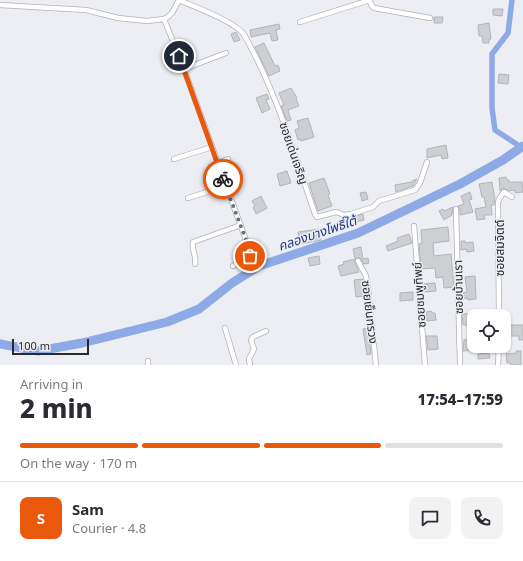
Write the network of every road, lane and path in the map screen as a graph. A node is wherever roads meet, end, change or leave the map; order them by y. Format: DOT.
graph roads {
  1 [pos="179,0"];
  2 [pos="370,0"];
  3 [pos="0,5"];
  4 [pos="430,18"];
  5 [pos="164,19"];
  6 [pos="300,22"];
  7 [pos="226,53"];
  8 [pos="184,68"];
  9 [pos="212,147"];
  10 [pos="174,159"];
  11 [pos="228,159"];
  12 [pos="427,162"];
  13 [pos="218,163"];
  14 [pos="226,186"];
  15 [pos="512,197"];
  16 [pos="188,198"];
  17 [pos="456,209"];
  18 [pos="241,225"];
  19 [pos="414,226"];
  20 [pos="358,261"];
  21 [pos="195,264"];
  22 [pos="233,266"];
  23 [pos="499,309"];
  24 [pos="225,328"];
  25 [pos="266,331"];
  26 [pos="499,353"];
  27 [pos="236,365"];
  28 [pos="250,365"];
  29 [pos="376,365"];
  30 [pos="425,365"];
  31 [pos="460,365"];
  32 [pos="498,365"];
  1 -- 5 [label="street"];
  1 -- 12 [label="street, ซอยเด่นเจริญ"];
  2 -- 4 [label="street"];
  2 -- 6 [label="street"];
  3 -- 5 [label="street"];
  5 -- 8 [label="street"];
  7 -- 8 [label="street"];
  8 -- 9 [label="street"];
  9 -- 10 [label="street"];
  9 -- 13 [label="street"];
  11 -- 13 [label="street"];
  13 -- 14 [label="street"];
  14 -- 16 [label="street"];
  14 -- 18 [label="street"];
  15 -- 23 [label="street, ซอยสมจิตต์"];
  17 -- 31 [label="street, ซอยบ้านเรา"];
  18 -- 21 [label="street"];
  18 -- 22 [label="street"];
  19 -- 30 [label="street, ซอยชมพูทิพย์"];
  20 -- 29 [label="street, ซอยเย็นทรวง"];
  24 -- 27 [label="street"];
  25 -- 28 [label="street"];
  26 -- 32 [label="street"];
}
